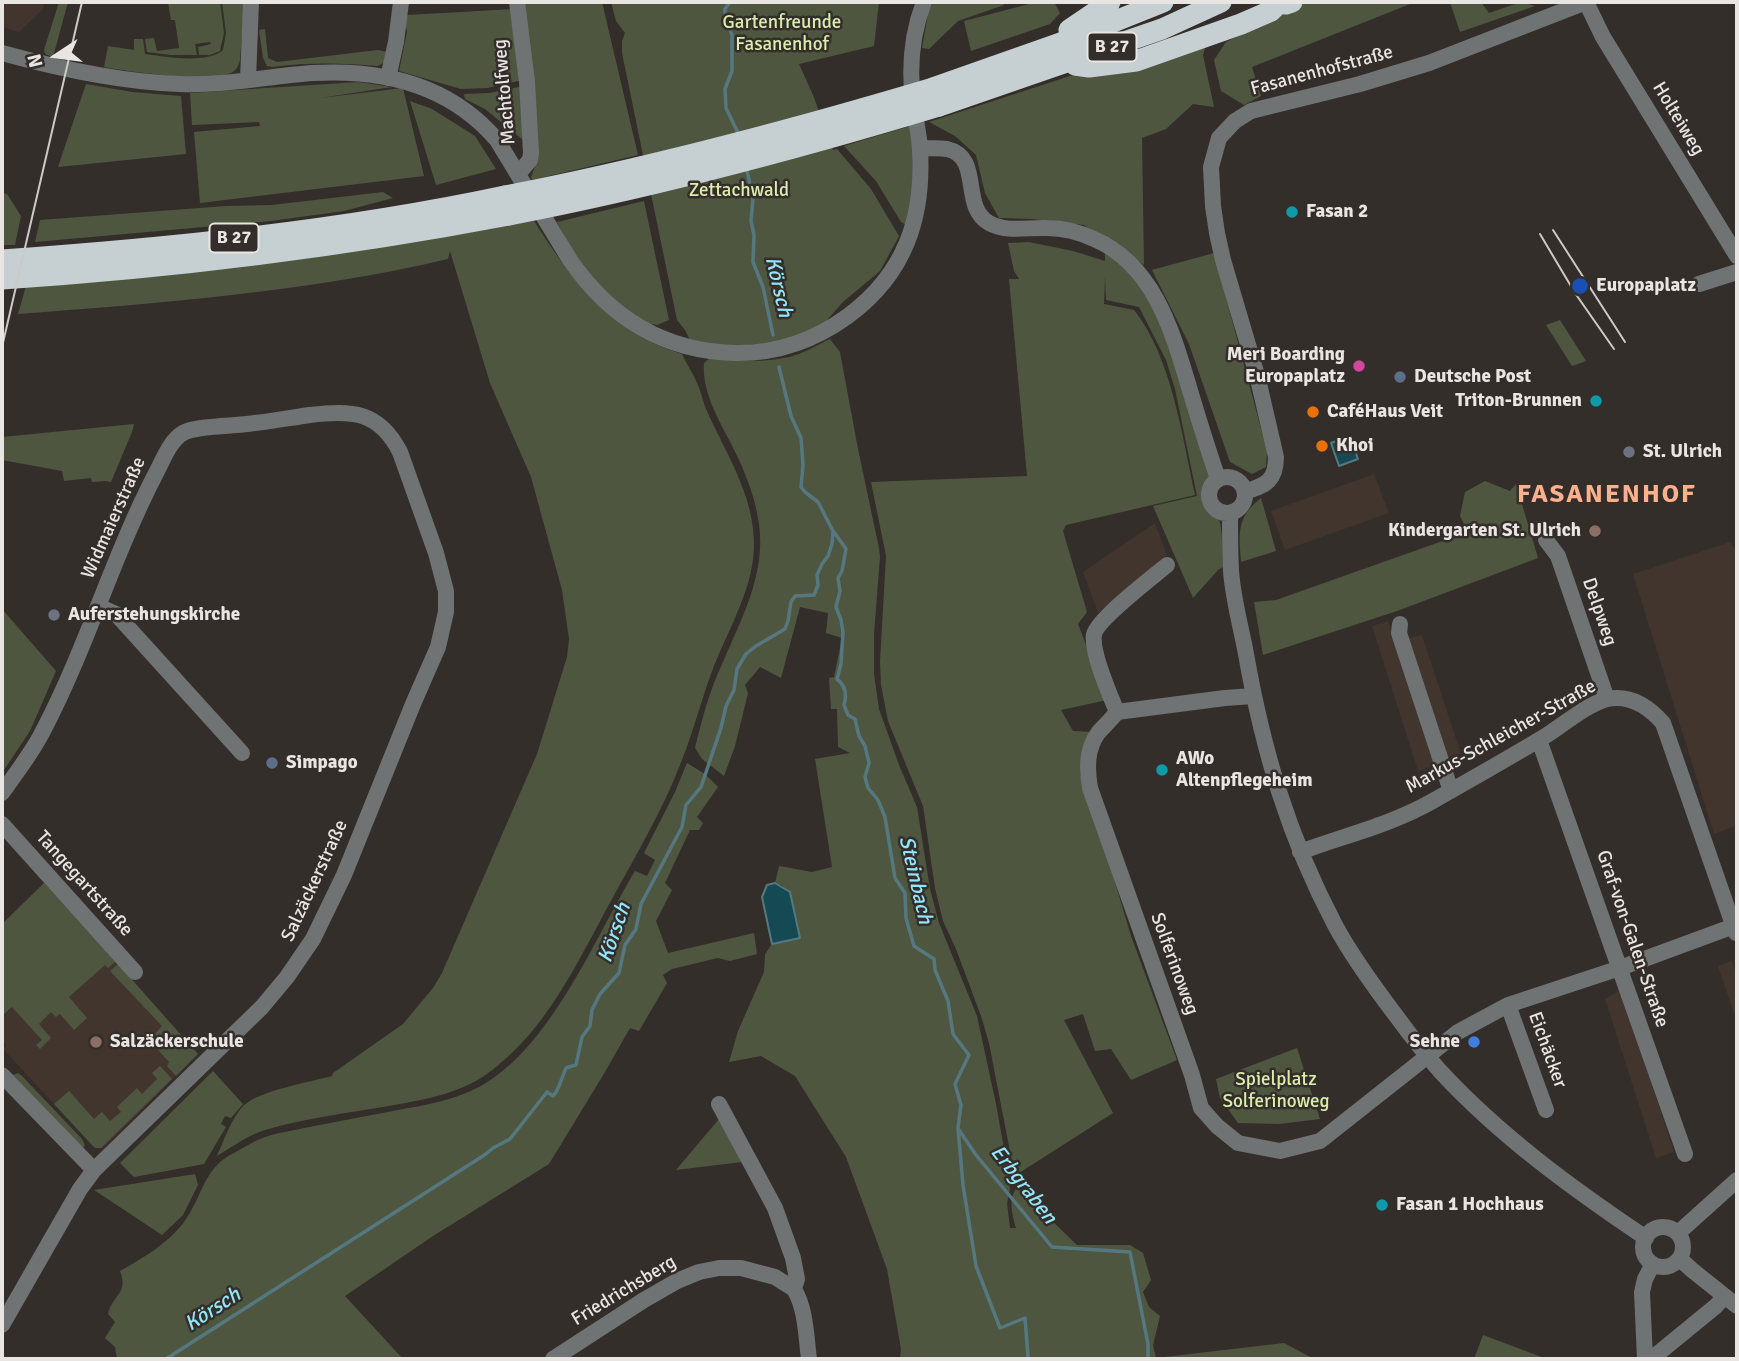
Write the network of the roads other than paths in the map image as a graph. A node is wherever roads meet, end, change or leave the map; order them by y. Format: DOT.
graph roads {
  1 [pos="251,2"];
  2 [pos="401,2"];
  3 [pos="517,2"];
  4 [pos="924,2"];
  5 [pos="1110,2"];
  6 [pos="1163,2"];
  7 [pos="1221,2"];
  8 [pos="1278,2"];
  9 [pos="1292,2"];
  10 [pos="1586,2"];
  11 [pos="2,53"];
  12 [pos="1060,54"];
  13 [pos="388,78"];
  14 [pos="248,80"];
  15 [pos="920,148"];
  16 [pos="518,174"];
  17 [pos="507,206"];
  18 [pos="1737,256"];
  19 [pos="2,260"];
  20 [pos="1737,272"];
  21 [pos="2,279"];
  22 [pos="1699,284"];
  23 [pos="372,419"];
  24 [pos="1218,479"];
  25 [pos="1245,492"];
  26 [pos="1230,513"];
  27 [pos="1546,540"];
  28 [pos="1167,565"];
  29 [pos="98,606"];
  30 [pos="1400,624"];
  31 [pos="1253,696"];
  32 [pos="1607,699"];
  33 [pos="1117,712"];
  34 [pos="1539,740"];
  35 [pos="242,753"];
  36 [pos="1451,791"];
  37 [pos="2,793"];
  38 [pos="2,824"];
  39 [pos="1300,852"];
  40 [pos="1735,931"];
  41 [pos="1620,968"];
  42 [pos="135,972"];
  43 [pos="1508,1005"];
  44 [pos="1427,1056"];
  45 [pos="2,1075"];
  46 [pos="719,1104"];
  47 [pos="1546,1110"];
  48 [pos="1685,1154"];
  49 [pos="94,1170"];
  50 [pos="1737,1180"];
  51 [pos="1678,1233"];
  52 [pos="1646,1238"];
  53 [pos="1680,1259"];
  54 [pos="1653,1264"];
  55 [pos="794,1289"];
  56 [pos="1731,1301"];
  57 [pos="2,1325"];
  58 [pos="557,1358"];
  59 [pos="1650,1358"];
  60 [pos="809,1359"];
  1 -- 14 [label="street"];
  2 -- 13 [label="street"];
  3 -- 16 [label="street, Machtolfweg"];
  4 -- 15 [label="street"];
  5 -- 12 [label="highway, B 27"];
  6 -- 12 [label="highway, B 27"];
  7 -- 12 [label="highway, B 27"];
  8 -- 9 [label="highway"];
  8 -- 12 [label="highway"];
  10 -- 18 [label="street, Holteiweg"];
  10 -- 25 [label="street, Fasanenhofstraße"];
  11 -- 14 [label="street"];
  12 -- 17 [label="highway, B 27, bridge"];
  13 -- 14 [label="street"];
  13 -- 16 [label="street"];
  15 -- 16 [label="street"];
  15 -- 24 [label="street"];
  17 -- 19 [label="highway, B 27"];
  17 -- 21 [label="highway, B 27"];
  20 -- 22 [label="street"];
  23 -- 29 [label="street, Widmaierstraße"];
  23 -- 49 [label="street, Salzäckerstraße"];
  24 -- 25 [label="street"];
  24 -- 26 [label="street"];
  25 -- 26 [label="street"];
  26 -- 31 [label="street"];
  27 -- 32 [label="street, Delpweg"];
  28 -- 33 [label="street"];
  29 -- 35 [label="street"];
  29 -- 37 [label="street, Widmaierstraße"];
  30 -- 36 [label="street"];
  31 -- 33 [label="street"];
  31 -- 39 [label="street"];
  32 -- 34 [label="street, Markus-Schleicher-Straße"];
  32 -- 40 [label="street, Markus-Schleicher-Straße"];
  33 -- 44 [label="street, Solferinoweg"];
  34 -- 36 [label="street, Markus-Schleicher-Straße"];
  34 -- 41 [label="street, Graf-von-Galen-Straße"];
  36 -- 39 [label="street, Markus-Schleicher-Straße"];
  38 -- 42 [label="street, Tangegartstraße"];
  39 -- 44 [label="street"];
  40 -- 41 [label="street, Solferinoweg"];
  41 -- 43 [label="street, Solferinoweg"];
  41 -- 48 [label="street, Graf-von-Galen-Straße"];
  43 -- 44 [label="street, Solferinoweg"];
  43 -- 47 [label="street, Eichäcker"];
  44 -- 52 [label="street"];
  45 -- 49 [label="street"];
  46 -- 55 [label="street"];
  49 -- 57 [label="street, Salzäckerstraße"];
  50 -- 51 [label="street"];
  51 -- 52 [label="street"];
  51 -- 53 [label="street"];
  52 -- 54 [label="street"];
  53 -- 54 [label="street"];
  53 -- 56 [label="street"];
  54 -- 59 [label="street"];
  55 -- 58 [label="street, Friedrichsberg"];
  55 -- 60 [label="street"];
  56 -- 59 [label="street"];
}
